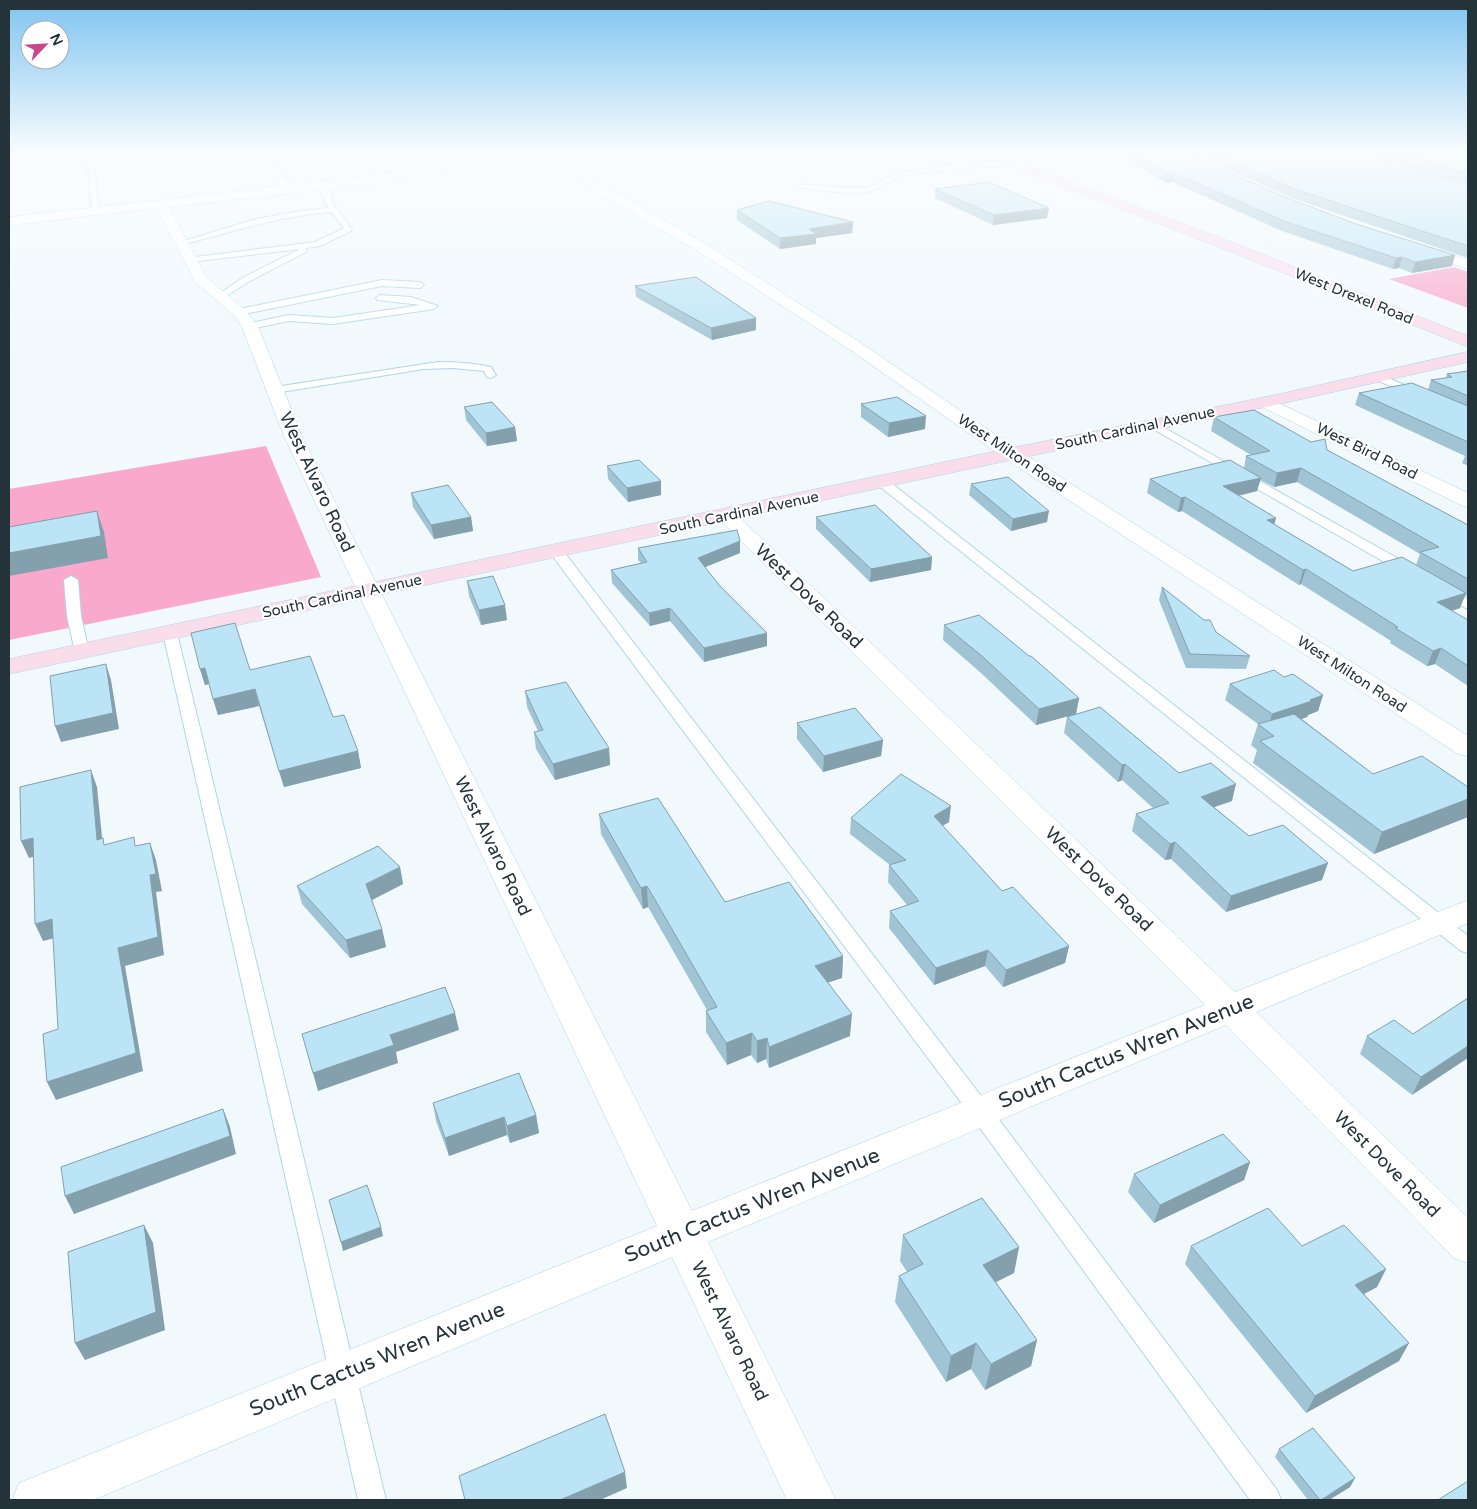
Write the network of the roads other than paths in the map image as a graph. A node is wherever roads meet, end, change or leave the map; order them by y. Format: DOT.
graph roads {
  1 [pos="172,224"];
  2 [pos="254,224"];
  3 [pos="344,224"];
  4 [pos="662,224"];
  5 [pos="1172,224"];
  6 [pos="1404,243"];
  7 [pos="317,244"];
  8 [pos="186,251"];
  9 [pos="1468,265"];
  10 [pos="389,282"];
  11 [pos="420,285"];
  12 [pos="380,298"];
  13 [pos="236,311"];
  14 [pos="359,318"];
  15 [pos="1468,342"];
  16 [pos="1468,357"];
  17 [pos="491,375"];
  18 [pos="1378,377"];
  19 [pos="275,390"];
  20 [pos="1432,400"];
  21 [pos="1266,402"];
  22 [pos="1152,424"];
  23 [pos="1011,454"];
  24 [pos="882,482"];
  25 [pos="1468,501"];
  26 [pos="727,516"];
  27 [pos="556,551"];
  28 [pos="1417,575"];
  29 [pos="71,580"];
  30 [pos="1434,585"];
  31 [pos="368,590"];
  32 [pos="1468,604"];
  33 [pos="170,633"];
  34 [pos="82,652"];
  35 [pos="9,667"];
  36 [pos="1468,748"];
  37 [pos="1459,926"];
  38 [pos="1230,1008"];
  39 [pos="980,1112"];
  40 [pos="683,1234"];
  41 [pos="1468,1245"];
  42 [pos="343,1374"];
  43 [pos="36,1500"];
  44 [pos="372,1500"];
  45 [pos="812,1500"];
  46 [pos="1267,1500"];
  1 -- 8 [label="street, West Alvaro Road"];
  2 -- 8 [label="lane"];
  3 -- 7 [label="lane"];
  4 -- 23 [label="street, West Milton Road"];
  5 -- 15 [label="main road, West Drexel Road"];
  6 -- 9 [label="street"];
  7 -- 8 [label="lane"];
  7 -- 13 [label="lane"];
  8 -- 13 [label="street, West Alvaro Road"];
  10 -- 11 [label="lane"];
  10 -- 12 [label="lane"];
  10 -- 13 [label="lane"];
  12 -- 14 [label="lane"];
  12 -- 14 [label="lane"];
  13 -- 14 [label="lane"];
  13 -- 19 [label="street, West Alvaro Road"];
  16 -- 18 [label="main road, South Cardinal Avenue"];
  17 -- 19 [label="lane"];
  18 -- 20 [label="lane"];
  18 -- 21 [label="main road, South Cardinal Avenue"];
  19 -- 31 [label="street, West Alvaro Road"];
  21 -- 22 [label="main road, South Cardinal Avenue"];
  21 -- 25 [label="street, West Bird Road"];
  22 -- 23 [label="main road, South Cardinal Avenue"];
  22 -- 28 [label="lane"];
  23 -- 24 [label="main road, South Cardinal Avenue"];
  23 -- 36 [label="street, West Milton Road"];
  24 -- 26 [label="main road, South Cardinal Avenue"];
  24 -- 37 [label="lane"];
  26 -- 27 [label="main road, South Cardinal Avenue"];
  26 -- 38 [label="street, West Dove Road"];
  27 -- 31 [label="main road, South Cardinal Avenue"];
  27 -- 39 [label="lane"];
  29 -- 34 [label="lane"];
  30 -- 32 [label="lane"];
  31 -- 33 [label="main road, South Cardinal Avenue"];
  31 -- 40 [label="street, West Alvaro Road"];
  33 -- 34 [label="main road, South Cardinal Avenue"];
  33 -- 42 [label="lane"];
  34 -- 35 [label="main road, South Cardinal Avenue"];
  37 -- 38 [label="street, South Cactus Wren Avenue"];
  38 -- 39 [label="street, South Cactus Wren Avenue"];
  38 -- 41 [label="street, West Dove Road"];
  39 -- 40 [label="street, South Cactus Wren Avenue"];
  39 -- 46 [label="lane"];
  40 -- 42 [label="street, South Cactus Wren Avenue"];
  40 -- 45 [label="street, West Alvaro Road"];
  42 -- 43 [label="street, South Cactus Wren Avenue"];
  42 -- 44 [label="lane"];
}
